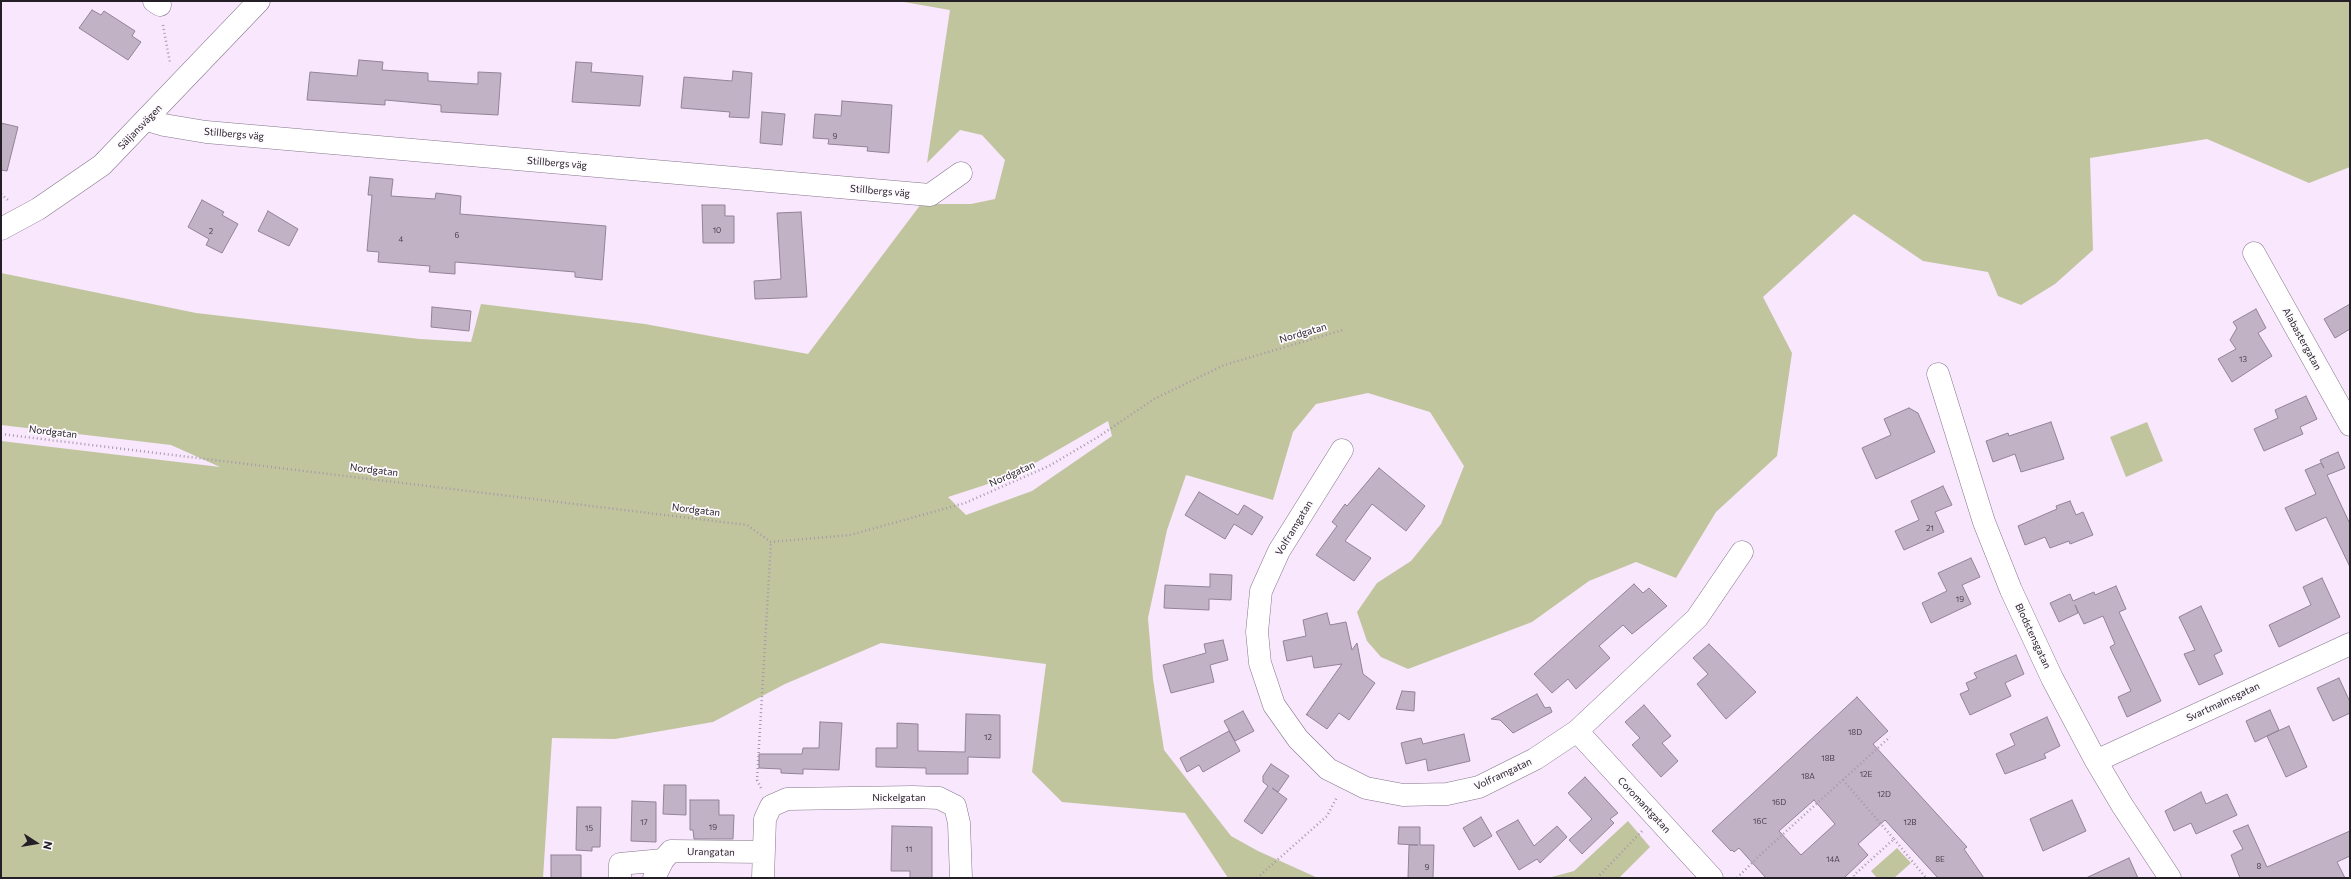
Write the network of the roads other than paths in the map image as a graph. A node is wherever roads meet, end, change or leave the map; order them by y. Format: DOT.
graph roads {
  1 [pos="259,1"];
  2 [pos="147,120"];
  3 [pos="961,173"];
  4 [pos="1,229"];
  5 [pos="2254,253"];
  6 [pos="1938,374"];
  7 [pos="2350,425"];
  8 [pos="1342,450"];
  9 [pos="1742,552"];
  10 [pos="2350,644"];
  11 [pos="1577,731"];
  12 [pos="2096,761"];
  13 [pos="763,852"];
  14 [pos="659,869"];
  15 [pos="620,878"];
  16 [pos="763,878"];
  17 [pos="961,878"];
  18 [pos="1712,878"];
  19 [pos="2170,878"];
  1 -- 2 [label="street, Säljansvägen"];
  2 -- 3 [label="street, Stillbergs väg"];
  2 -- 4 [label="street, Säljansvägen"];
  5 -- 7 [label="street, Alabastergatan"];
  6 -- 12 [label="street, Blodstensgatan"];
  8 -- 11 [label="street, Volframgatan"];
  9 -- 11 [label="street, Volframgatan"];
  10 -- 12 [label="street, Svartmalmsgatan"];
  11 -- 18 [label="street, Coromantgatan"];
  12 -- 19 [label="street, Blodstensgatan"];
  13 -- 14 [label="street, Urangatan"];
  13 -- 16 [label="street"];
  13 -- 17 [label="street, Nickelgatan"];
  14 -- 15 [label="street, Urangatan"];
}
